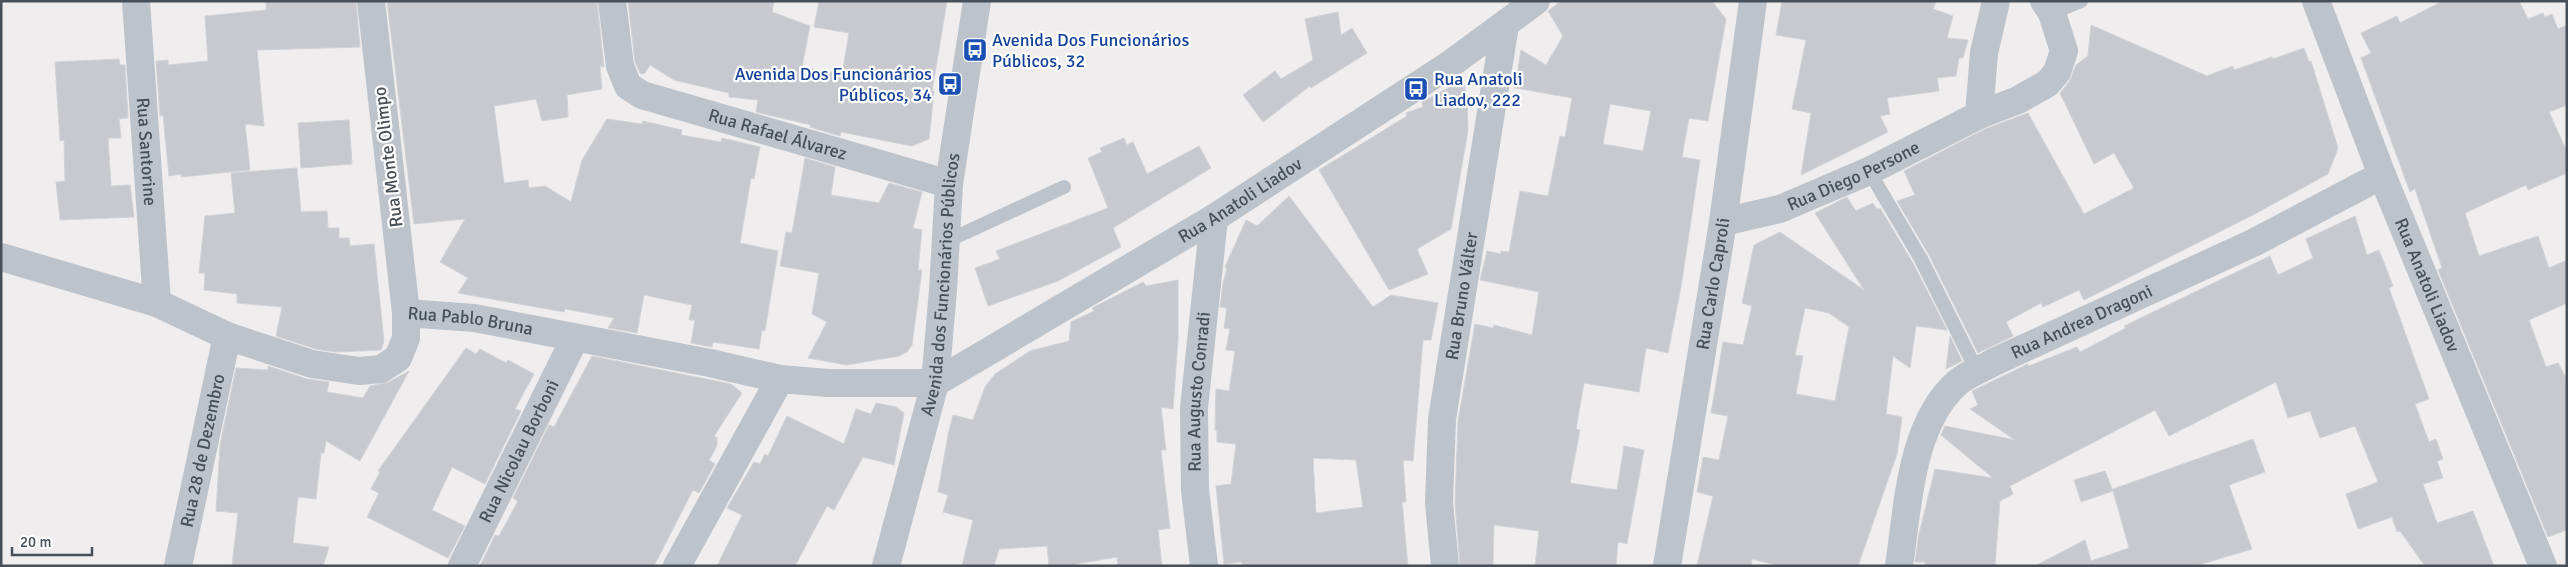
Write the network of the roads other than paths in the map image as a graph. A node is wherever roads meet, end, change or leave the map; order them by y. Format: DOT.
graph roads {
  1 [pos="136,1"];
  2 [pos="370,1"];
  3 [pos="612,1"];
  4 [pos="977,1"];
  5 [pos="1536,1"];
  6 [pos="1753,1"];
  7 [pos="1996,1"];
  8 [pos="2081,1"];
  9 [pos="2316,1"];
  10 [pos="2048,7"];
  11 [pos="1505,25"];
  12 [pos="1979,115"];
  13 [pos="1870,170"];
  14 [pos="2382,175"];
  15 [pos="949,184"];
  16 [pos="1064,187"];
  17 [pos="1214,218"];
  18 [pos="1723,222"];
  19 [pos="945,242"];
  20 [pos="1,257"];
  21 [pos="157,303"];
  22 [pos="406,313"];
  23 [pos="227,336"];
  24 [pos="575,338"];
  25 [pos="1977,371"];
  26 [pos="780,379"];
  27 [pos="935,383"];
  28 [pos="178,566"];
  29 [pos="462,566"];
  30 [pos="677,566"];
  31 [pos="886,566"];
  32 [pos="1204,566"];
  33 [pos="1445,566"];
  34 [pos="1667,566"];
  35 [pos="1899,566"];
  36 [pos="2543,566"];
  1 -- 21 [label="street, Rua Santorine"];
  2 -- 22 [label="street, Rua Monte Olimpo"];
  3 -- 15 [label="street, Rua Rafael Álvarez"];
  4 -- 15 [label="street, Avenida dos Funcionários Públicos"];
  5 -- 11 [label="street, Rua Anatoli Liadov"];
  6 -- 18 [label="street, Rua Carlo Caproli"];
  7 -- 12 [label="street"];
  8 -- 10 [label="lane"];
  9 -- 14 [label="street, Rua Anatoli Liadov"];
  10 -- 12 [label="street, Rua Diego Persone"];
  11 -- 17 [label="street, Rua Anatoli Liadov"];
  11 -- 33 [label="street, Rua Bruno Válter"];
  12 -- 13 [label="street, Rua Diego Persone"];
  13 -- 18 [label="street, Rua Diego Persone"];
  13 -- 25 [label="lane"];
  14 -- 25 [label="street, Rua Andrea Dragoni"];
  14 -- 36 [label="street, Rua Anatoli Liadov"];
  15 -- 19 [label="street, Avenida dos Funcionários Públicos"];
  16 -- 19 [label="lane"];
  17 -- 27 [label="street, Rua Anatoli Liadov"];
  17 -- 32 [label="street, Rua Augusto Conradi"];
  18 -- 34 [label="street, Rua Carlo Caproli"];
  19 -- 27 [label="street, Avenida dos Funcionários Públicos"];
  20 -- 21 [label="street, Rua Pablo Bruna"];
  21 -- 23 [label="street, Rua Pablo Bruna"];
  22 -- 23 [label="street, Rua Pablo Bruna"];
  22 -- 24 [label="street, Rua Pablo Bruna"];
  23 -- 28 [label="street, Rua 28 de Dezembro"];
  24 -- 26 [label="street, Rua Pablo Bruna"];
  24 -- 29 [label="street, Rua Nicolau Borboni"];
  25 -- 35 [label="street, Rua Andrea Dragoni"];
  26 -- 27 [label="street, Rua Pablo Bruna"];
  26 -- 30 [label="street"];
  27 -- 31 [label="street, Avenida dos Funcionários Públicos"];
}
